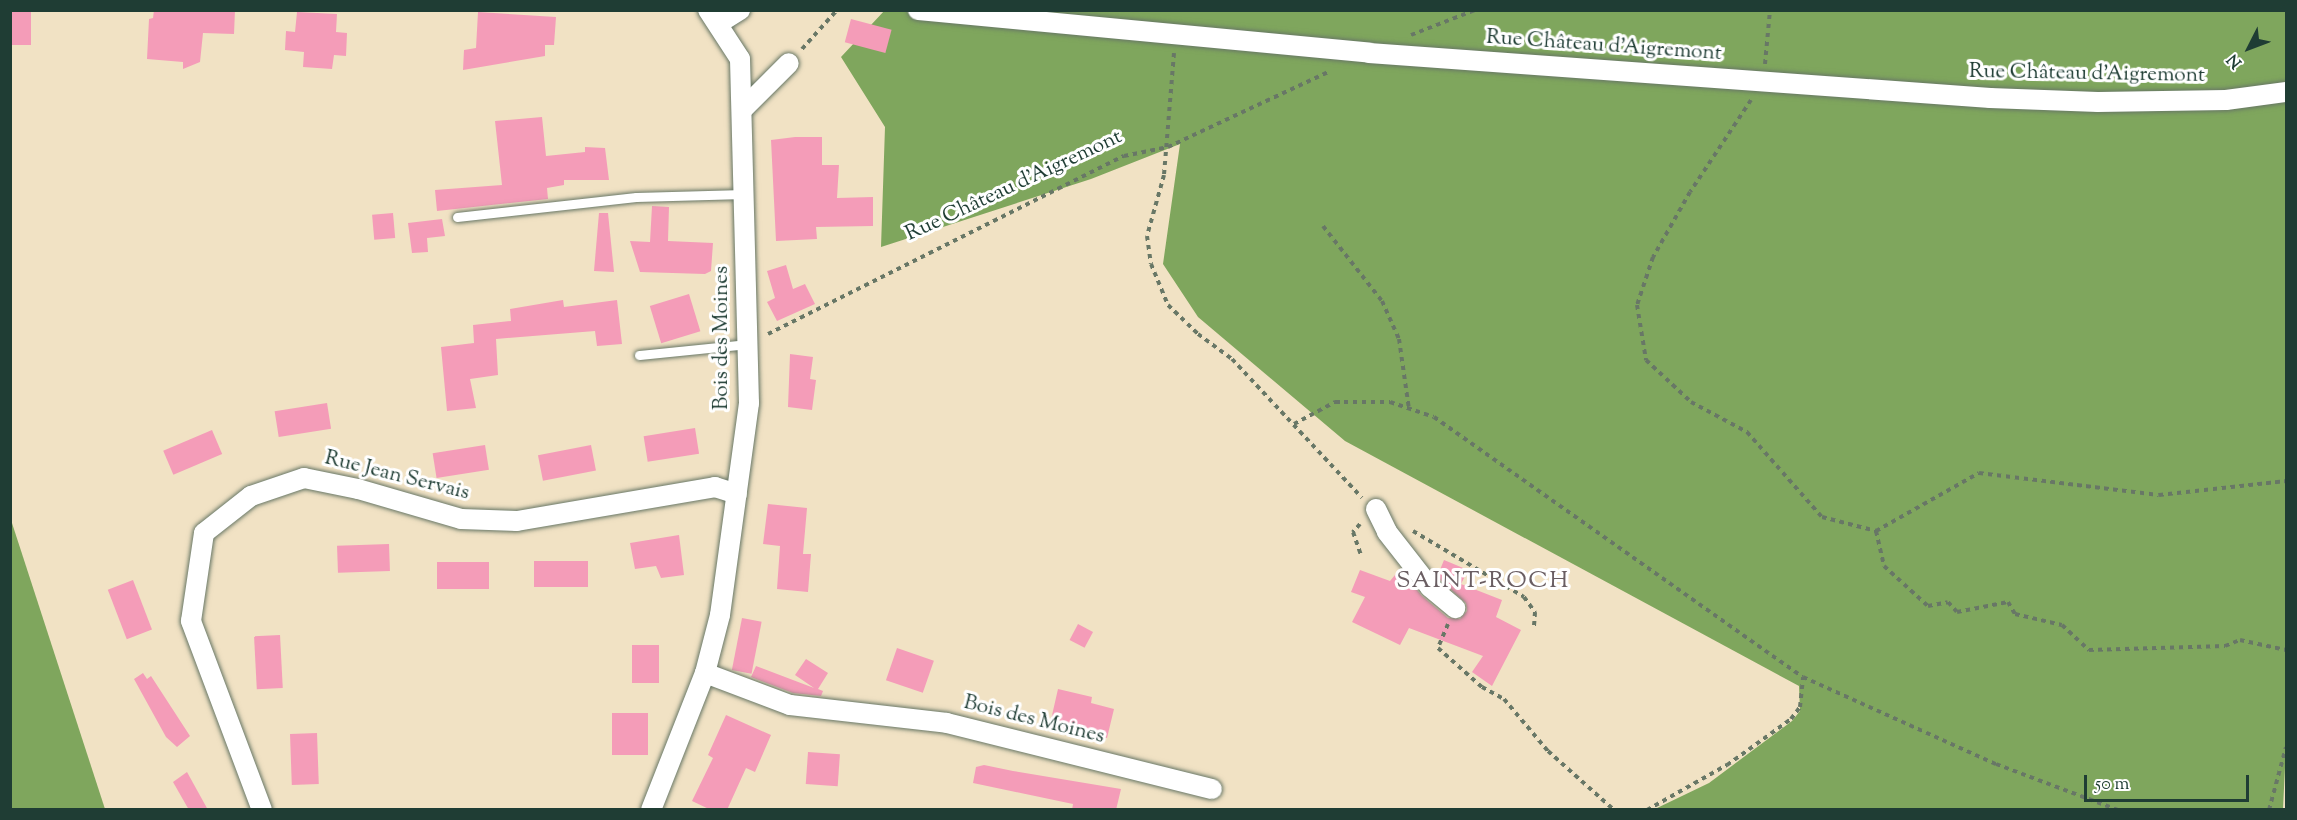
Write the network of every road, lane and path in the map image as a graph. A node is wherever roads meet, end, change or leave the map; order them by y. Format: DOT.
graph roads {
  1 [pos="740,10"];
  2 [pos="837,10"];
  3 [pos="918,10"];
  4 [pos="1475,10"];
  5 [pos="1770,10"];
  6 [pos="713,16"];
  7 [pos="1175,34"];
  8 [pos="1400,40"];
  9 [pos="789,63"];
  10 [pos="1337,68"];
  11 [pos="1763,82"];
  12 [pos="2286,92"];
  13 [pos="742,110"];
  14 [pos="1167,147"];
  15 [pos="744,194"];
  16 [pos="457,218"];
  17 [pos="1323,226"];
  18 [pos="748,344"];
  19 [pos="639,355"];
  20 [pos="1409,409"];
  21 [pos="1294,424"];
  22 [pos="2286,481"];
  23 [pos="737,494"];
  24 [pos="1376,509"];
  25 [pos="1405,526"];
  26 [pos="1876,531"];
  27 [pos="1455,608"];
  28 [pos="1534,628"];
  29 [pos="1441,642"];
  30 [pos="2286,650"];
  31 [pos="705,673"];
  32 [pos="1803,677"];
  33 [pos="2286,747"];
  34 [pos="1212,789"];
  35 [pos="262,810"];
  36 [pos="651,810"];
  37 [pos="1614,810"];
  38 [pos="1647,810"];
  39 [pos="2118,810"];
  40 [pos="2269,810"];
  1 -- 6 [label="street"];
  2 -- 9 [label="path"];
  3 -- 7 [label="street, Rue Château d'Aigremont"];
  4 -- 8 [label="path"];
  5 -- 11 [label="path"];
  6 -- 13 [label="street, Bois des Moines"];
  7 -- 11 [label="street, Rue Château d'Aigremont"];
  7 -- 14 [label="path"];
  9 -- 13 [label="street"];
  10 -- 14 [label="path, Rue Château d'Aigremont"];
  11 -- 12 [label="street, Rue Château d'Aigremont"];
  11 -- 26 [label="path"];
  13 -- 15 [label="street, Bois des Moines"];
  14 -- 18 [label="path, Rue Château d'Aigremont"];
  14 -- 21 [label="path"];
  15 -- 16 [label="lane"];
  15 -- 18 [label="street, Bois des Moines"];
  17 -- 20 [label="path"];
  18 -- 19 [label="lane"];
  18 -- 23 [label="street, Bois des Moines"];
  20 -- 21 [label="path"];
  20 -- 32 [label="path"];
  21 -- 24 [label="path"];
  22 -- 26 [label="path"];
  23 -- 31 [label="street, Bois des Moines"];
  23 -- 35 [label="street, Rue Jean Servais"];
  24 -- 27 [label="street"];
  25 -- 28 [label="path"];
  26 -- 30 [label="path"];
  29 -- 37 [label="path"];
  31 -- 34 [label="street, Bois des Moines"];
  31 -- 36 [label="street, Bois des Moines"];
  32 -- 38 [label="path"];
  32 -- 39 [label="path"];
  33 -- 40 [label="path"];
}
